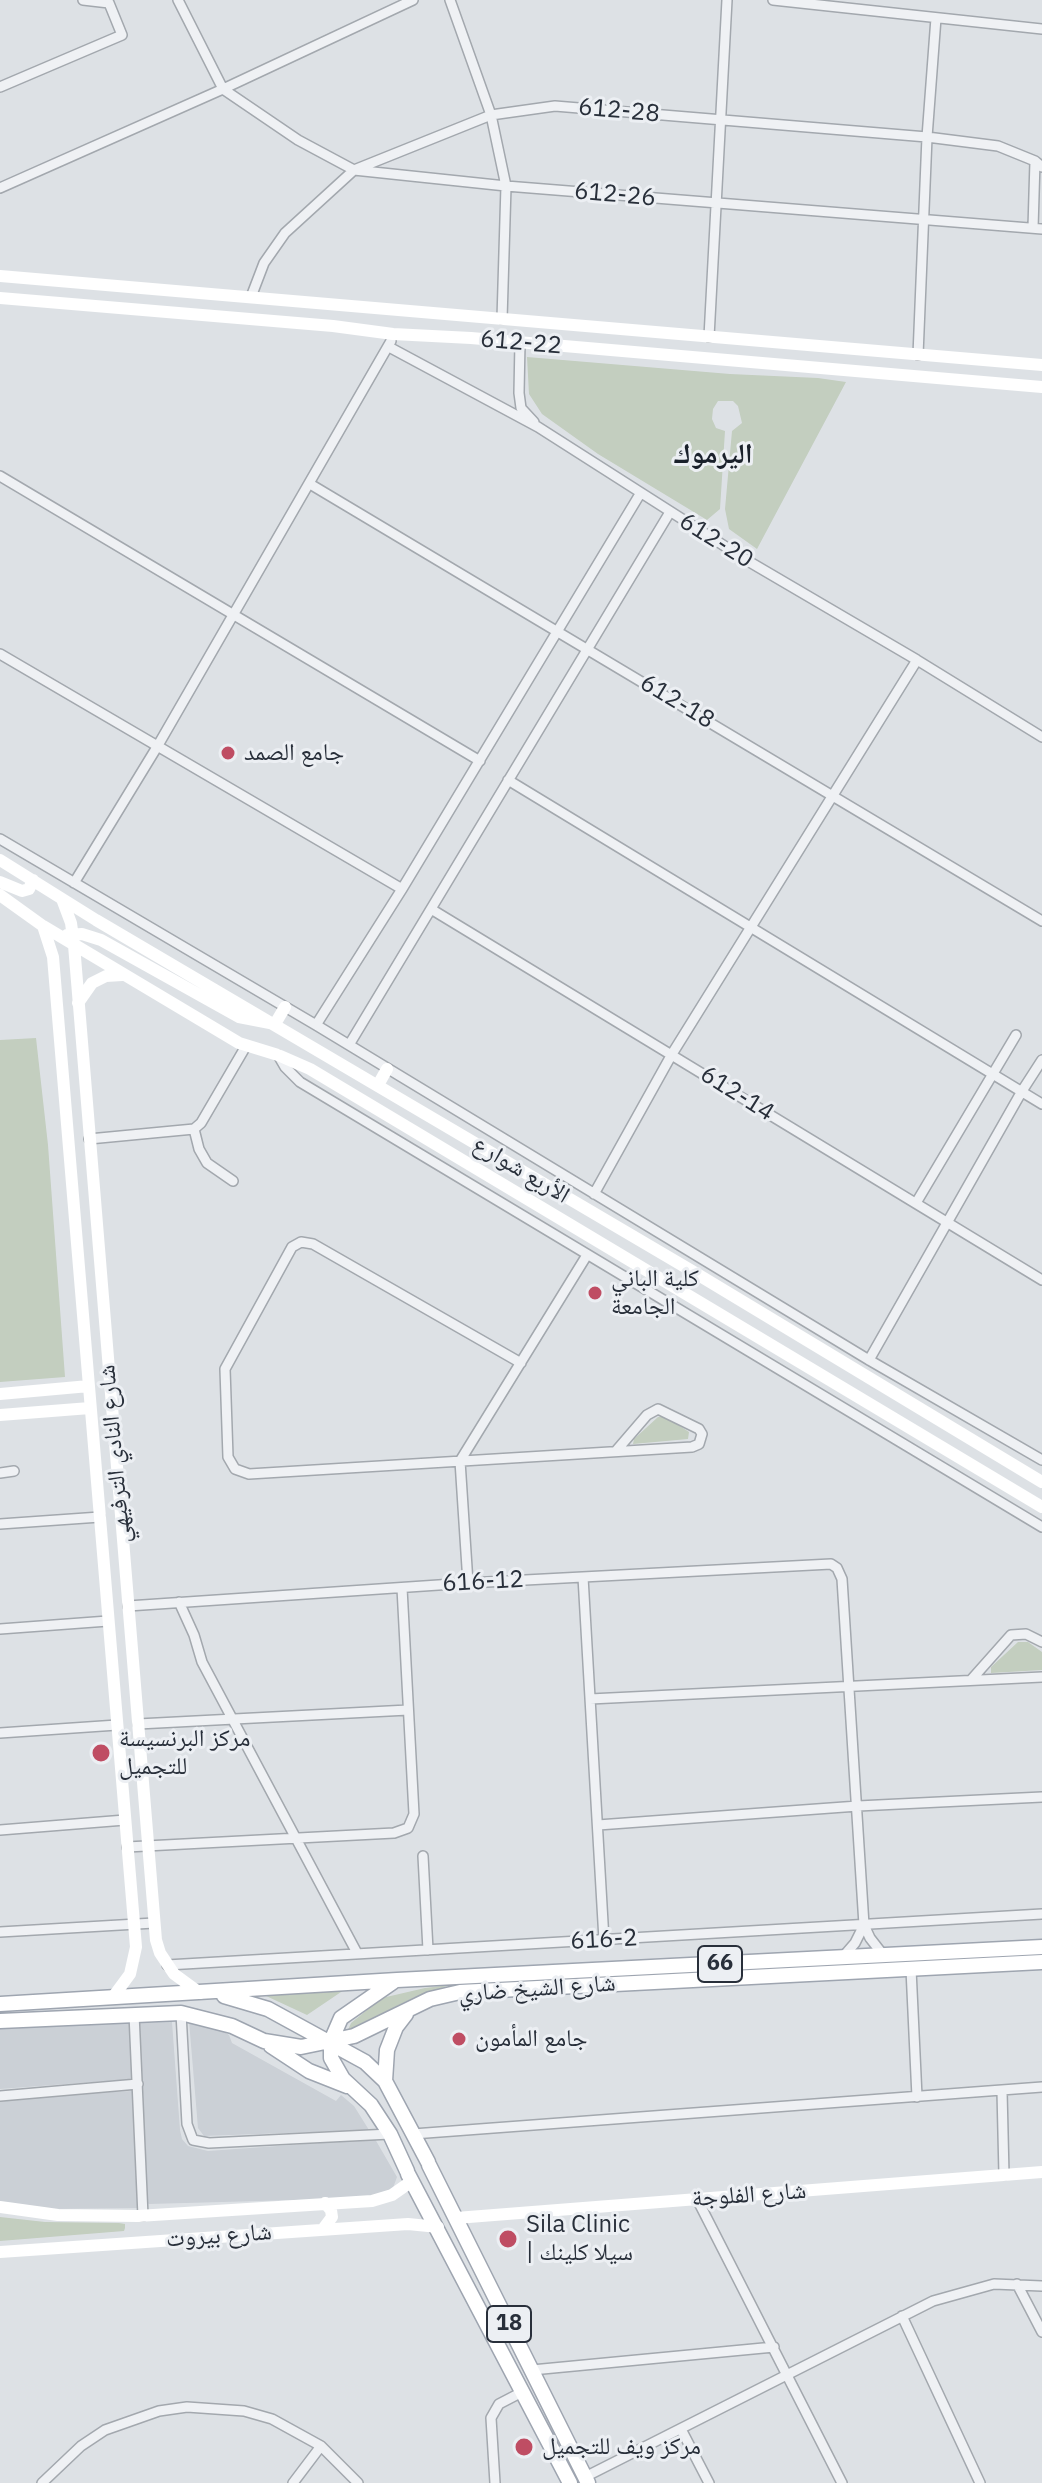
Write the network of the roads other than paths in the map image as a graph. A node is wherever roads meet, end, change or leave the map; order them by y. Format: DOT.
graph roads {
  1 [pos="83,0"];
  2 [pos="413,0"];
  3 [pos="450,0"];
  4 [pos="727,0"];
  5 [pos="773,0"];
  6 [pos="181,1"];
  7 [pos="936,18"];
  8 [pos="1042,29"];
  9 [pos="0,87"];
  10 [pos="223,89"];
  11 [pos="491,115"];
  12 [pos="720,119"];
  13 [pos="927,137"];
  14 [pos="1039,164"];
  15 [pos="354,170"];
  16 [pos="506,186"];
  17 [pos="0,188"];
  18 [pos="716,203"];
  19 [pos="924,218"];
  20 [pos="1038,228"];
  21 [pos="0,276"];
  22 [pos="251,297"];
  23 [pos="0,298"];
  24 [pos="334,304"];
  25 [pos="502,319"];
  26 [pos="333,326"];
  27 [pos="709,337"];
  28 [pos="391,341"];
  29 [pos="520,342"];
  30 [pos="818,346"];
  31 [pos="918,355"];
  32 [pos="1042,365"];
  33 [pos="815,368"];
  34 [pos="1042,387"];
  35 [pos="538,427"];
  36 [pos="0,476"];
  37 [pos="310,484"];
  38 [pos="640,494"];
  39 [pos="670,512"];
  40 [pos="233,613"];
  41 [pos="558,631"];
  42 [pos="588,649"];
  43 [pos="0,654"];
  44 [pos="917,660"];
  45 [pos="1042,737"];
  46 [pos="157,747"];
  47 [pos="480,761"];
  48 [pos="508,780"];
  49 [pos="833,795"];
  50 [pos="0,839"];
  51 [pos="0,860"];
  52 [pos="33,880"];
  53 [pos="0,882"];
  54 [pos="74,883"];
  55 [pos="402,889"];
  56 [pos="0,895"];
  57 [pos="62,899"];
  58 [pos="431,909"];
  59 [pos="1042,921"];
  60 [pos="750,929"];
  61 [pos="64,939"];
  62 [pos="101,940"];
  63 [pos="93,956"];
  64 [pos="123,975"];
  65 [pos="78,1003"];
  66 [pos="285,1007"];
  67 [pos="275,1024"];
  68 [pos="316,1025"];
  69 [pos="1016,1035"];
  70 [pos="349,1045"];
  71 [pos="246,1046"];
  72 [pos="672,1054"];
  73 [pos="278,1055"];
  74 [pos="1042,1060"];
  75 [pos="387,1069"];
  76 [pos="993,1075"];
  77 [pos="378,1085"];
  78 [pos="1022,1091"];
  79 [pos="1042,1104"];
  80 [pos="194,1129"];
  81 [pos="89,1139"];
  82 [pos="233,1181"];
  83 [pos="594,1194"];
  84 [pos="916,1203"];
  85 [pos="947,1221"];
  86 [pos="587,1255"];
  87 [pos="692,1271"];
  88 [pos="1042,1280"];
  89 [pos="680,1291"];
  90 [pos="869,1360"];
  91 [pos="521,1363"];
  92 [pos="83,1387"];
  93 [pos="0,1394"];
  94 [pos="84,1408"];
  95 [pos="0,1415"];
  96 [pos="616,1451"];
  97 [pos="1042,1460"];
  98 [pos="460,1461"];
  99 [pos="14,1471"];
  100 [pos="0,1473"];
  101 [pos="1042,1482"];
  102 [pos="1042,1507"];
  103 [pos="100,1517"];
  104 [pos="0,1524"];
  105 [pos="1042,1527"];
  106 [pos="583,1577"];
  107 [pos="468,1583"];
  108 [pos="402,1588"];
  109 [pos="179,1602"];
  110 [pos="128,1606"];
  111 [pos="108,1621"];
  112 [pos="0,1629"];
  113 [pos="1042,1642"];
  114 [pos="112,1663"];
  115 [pos="133,1665"];
  116 [pos="1042,1677"];
  117 [pos="971,1680"];
  118 [pos="850,1686"];
  119 [pos="590,1699"];
  120 [pos="408,1710"];
  121 [pos="232,1720"];
  122 [pos="138,1724"];
  123 [pos="117,1725"];
  124 [pos="0,1733"];
  125 [pos="1042,1797"];
  126 [pos="858,1806"];
  127 [pos="125,1820"];
  128 [pos="598,1825"];
  129 [pos="0,1830"];
  130 [pos="296,1838"];
  131 [pos="127,1847"];
  132 [pos="148,1847"];
  133 [pos="423,1856"];
  134 [pos="1042,1914"];
  135 [pos="154,1923"];
  136 [pos="134,1925"];
  137 [pos="864,1925"];
  138 [pos="0,1932"];
  139 [pos="604,1940"];
  140 [pos="1042,1947"];
  141 [pos="428,1950"];
  142 [pos="357,1953"];
  143 [pos="884,1956"];
  144 [pos="842,1958"];
  145 [pos="1042,1962"];
  146 [pos="167,1965"];
  147 [pos="911,1969"];
  148 [pos="397,1980"];
  149 [pos="200,1993"];
  150 [pos="113,1997"];
  151 [pos="0,2004"];
  152 [pos="411,2008"];
  153 [pos="181,2013"];
  154 [pos="134,2014"];
  155 [pos="0,2021"];
  156 [pos="264,2041"];
  157 [pos="331,2041"];
  158 [pos="385,2081"];
  159 [pos="138,2084"];
  160 [pos="351,2087"];
  161 [pos="1042,2087"];
  162 [pos="1002,2091"];
  163 [pos="0,2096"];
  164 [pos="917,2097"];
  165 [pos="390,2134"];
  166 [pos="413,2134"];
  167 [pos="1042,2172"];
  168 [pos="409,2175"];
  169 [pos="1004,2175"];
  170 [pos="697,2199"];
  171 [pos="325,2203"];
  172 [pos="0,2207"];
  173 [pos="143,2216"];
  174 [pos="456,2218"];
  175 [pos="438,2227"];
  176 [pos="323,2229"];
  177 [pos="0,2252"];
  178 [pos="1017,2284"];
  179 [pos="1042,2286"];
  180 [pos="902,2316"];
  181 [pos="1042,2332"];
  182 [pos="774,2347"];
  183 [pos="532,2370"];
  184 [pos="789,2375"];
  185 [pos="524,2391"];
  186 [pos="681,2429"];
  187 [pos="321,2446"];
  188 [pos="581,2481"];
  189 [pos="42,2483"];
  190 [pos="293,2483"];
  191 [pos="358,2483"];
  192 [pos="495,2483"];
  193 [pos="709,2483"];
  194 [pos="842,2483"];
  195 [pos="980,2483"];
  1 -- 9 [label="street"];
  2 -- 10 [label="street"];
  3 -- 11 [label="street"];
  4 -- 12 [label="street"];
  5 -- 7 [label="street"];
  6 -- 10 [label="street"];
  7 -- 8 [label="street"];
  7 -- 13 [label="street"];
  10 -- 15 [label="street"];
  10 -- 17 [label="street"];
  11 -- 12 [label="street, 612-28"];
  11 -- 15 [label="street, 612-28"];
  11 -- 16 [label="street"];
  12 -- 13 [label="street, 612-28"];
  12 -- 18 [label="street"];
  13 -- 14 [label="street, 612-28"];
  13 -- 19 [label="street"];
  14 -- 20 [label="street"];
  15 -- 16 [label="street, 612-26"];
  15 -- 22 [label="street"];
  16 -- 18 [label="street, 612-26"];
  16 -- 25 [label="street"];
  18 -- 19 [label="street, 612-26"];
  18 -- 27 [label="street"];
  19 -- 20 [label="street, 612-26"];
  19 -- 31 [label="street"];
  21 -- 22 [label="street, 612-22"];
  22 -- 24 [label="street, 612-22"];
  23 -- 26 [label="street, 612-22"];
  24 -- 25 [label="street, 612-22"];
  24 -- 26 [label="street"];
  25 -- 27 [label="street, 612-22"];
  26 -- 28 [label="street, 612-22"];
  27 -- 30 [label="street, 612-22"];
  28 -- 29 [label="street, 612-22"];
  28 -- 35 [label="street, 612-20"];
  28 -- 37 [label="street"];
  29 -- 33 [label="street, 612-22"];
  29 -- 35 [label="street"];
  30 -- 31 [label="street, 612-22"];
  30 -- 33 [label="street"];
  31 -- 32 [label="street, 612-22"];
  33 -- 34 [label="street, 612-22"];
  35 -- 38 [label="street, 612-20"];
  36 -- 40 [label="street"];
  37 -- 40 [label="street"];
  37 -- 41 [label="street, 612-18"];
  38 -- 39 [label="street, 612-20"];
  38 -- 41 [label="street"];
  39 -- 42 [label="street"];
  39 -- 44 [label="street, 612-20"];
  40 -- 46 [label="street"];
  40 -- 47 [label="street"];
  41 -- 42 [label="street, 612-18"];
  41 -- 47 [label="street"];
  42 -- 48 [label="street"];
  42 -- 49 [label="street, 612-18"];
  43 -- 46 [label="street"];
  44 -- 45 [label="street, 612-20"];
  44 -- 49 [label="street"];
  46 -- 54 [label="street"];
  46 -- 55 [label="street"];
  47 -- 55 [label="street"];
  48 -- 58 [label="street"];
  48 -- 60 [label="street"];
  49 -- 59 [label="street, 612-18"];
  49 -- 60 [label="street"];
  50 -- 54 [label="street"];
  51 -- 52 [label="street, الأربع شوارع"];
  52 -- 53 [label="street"];
  52 -- 57 [label="street, الأربع شوارع"];
  54 -- 66 [label="street"];
  55 -- 68 [label="street"];
  56 -- 61 [label="street, الأربع شوارع"];
  57 -- 61 [label="street, شارع النادي الترفيهي"];
  57 -- 67 [label="street, الأربع شوارع"];
  58 -- 70 [label="street"];
  58 -- 72 [label="street, 612-14"];
  60 -- 72 [label="street"];
  60 -- 76 [label="street"];
  61 -- 62 [label="street"];
  61 -- 63 [label="street, الأربع شوارع"];
  61 -- 65 [label="street, شارع النادي الترفيهي"];
  61 -- 92 [label="street, شارع النادي الترفيهي"];
  62 -- 63 [label="street"];
  62 -- 67 [label="street"];
  63 -- 64 [label="street, الأربع شوارع"];
  64 -- 65 [label="street"];
  64 -- 71 [label="street, الأربع شوارع"];
  65 -- 81 [label="street, شارع النادي الترفيهي"];
  66 -- 67 [label="street"];
  66 -- 68 [label="street"];
  67 -- 77 [label="street, الأربع شوارع"];
  68 -- 70 [label="street"];
  69 -- 76 [label="street"];
  70 -- 75 [label="street"];
  71 -- 73 [label="street, الأربع شوارع"];
  71 -- 80 [label="street"];
  72 -- 83 [label="street"];
  72 -- 84 [label="street, 612-14"];
  73 -- 86 [label="street"];
  73 -- 89 [label="street, الأربع شوارع"];
  74 -- 78 [label="street"];
  75 -- 77 [label="street"];
  75 -- 83 [label="street"];
  76 -- 78 [label="street"];
  76 -- 84 [label="street"];
  77 -- 87 [label="street, الأربع شوارع"];
  78 -- 79 [label="street"];
  78 -- 85 [label="street"];
  80 -- 81 [label="street"];
  80 -- 82 [label="street"];
  81 -- 110 [label="street, شارع النادي الترفيهي"];
  83 -- 90 [label="street"];
  84 -- 85 [label="street, 612-14"];
  85 -- 88 [label="street, 612-14"];
  85 -- 90 [label="street"];
  86 -- 91 [label="street"];
  86 -- 105 [label="street"];
  87 -- 89 [label="street"];
  87 -- 101 [label="street, الأربع شوارع"];
  89 -- 102 [label="street, الأربع شوارع"];
  90 -- 97 [label="street"];
  91 -- 98 [label="street"];
  91 -- 98 [label="street"];
  92 -- 93 [label="street"];
  92 -- 94 [label="street, شارع النادي الترفيهي"];
  94 -- 95 [label="street"];
  94 -- 103 [label="street, شارع النادي الترفيهي"];
  96 -- 96 [label="street"];
  96 -- 98 [label="street"];
  98 -- 107 [label="street"];
  99 -- 100 [label="street"];
  103 -- 104 [label="street"];
  103 -- 111 [label="street, شارع النادي الترفيهي"];
  106 -- 107 [label="street, 616-12"];
  106 -- 118 [label="street, 616-12"];
  106 -- 119 [label="street"];
  107 -- 108 [label="street, 616-12"];
  108 -- 109 [label="street, 616-12"];
  108 -- 120 [label="street"];
  109 -- 110 [label="street, 616-12"];
  109 -- 121 [label="street"];
  110 -- 115 [label="street, شارع النادي الترفيهي"];
  111 -- 112 [label="street"];
  111 -- 114 [label="street, شارع النادي الترفيهي"];
  113 -- 117 [label="street"];
  114 -- 115 [label="street"];
  114 -- 123 [label="street, شارع النادي الترفيهي"];
  115 -- 122 [label="street, شارع النادي الترفيهي"];
  116 -- 117 [label="street"];
  117 -- 118 [label="street"];
  118 -- 119 [label="street"];
  118 -- 126 [label="street"];
  119 -- 128 [label="street"];
  120 -- 121 [label="street"];
  120 -- 130 [label="street"];
  121 -- 122 [label="street"];
  121 -- 130 [label="street"];
  122 -- 132 [label="street, شارع النادي الترفيهي"];
  123 -- 124 [label="street"];
  123 -- 127 [label="street, شارع النادي الترفيهي"];
  125 -- 126 [label="street"];
  126 -- 128 [label="street"];
  126 -- 137 [label="street"];
  127 -- 129 [label="street"];
  127 -- 131 [label="street, شارع النادي الترفيهي"];
  128 -- 139 [label="street"];
  130 -- 132 [label="street"];
  130 -- 142 [label="street"];
  131 -- 132 [label="street"];
  131 -- 136 [label="street, شارع النادي الترفيهي"];
  132 -- 135 [label="street, شارع النادي الترفيهي"];
  133 -- 141 [label="street"];
  134 -- 137 [label="street, 616-2"];
  135 -- 136 [label="street"];
  135 -- 146 [label="street, شارع النادي الترفيهي"];
  136 -- 138 [label="street"];
  136 -- 150 [label="street, شارع النادي الترفيهي"];
  137 -- 139 [label="street, 616-2"];
  137 -- 143 [label="street"];
  137 -- 144 [label="street"];
  139 -- 141 [label="street, 616-2"];
  140 -- 143 [label="main road, شارع الشيخ ضاري / 66"];
  141 -- 142 [label="street, 616-2"];
  142 -- 146 [label="street, 616-2"];
  143 -- 144 [label="main road, شارع الشيخ ضاري / 66"];
  144 -- 148 [label="main road, شارع الشيخ ضاري / 66"];
  145 -- 147 [label="main road, شارع الشيخ ضاري / 66"];
  146 -- 149 [label="street"];
  147 -- 152 [label="main road, شارع الشيخ ضاري / 66"];
  147 -- 164 [label="street"];
  148 -- 149 [label="main road, شارع الشيخ ضاري / 66"];
  148 -- 157 [label="main road"];
  149 -- 150 [label="main road, شارع الشيخ ضاري / 66"];
  149 -- 157 [label="main road, 18"];
  150 -- 151 [label="main road, شارع الشيخ ضاري / 66"];
  152 -- 157 [label="main road, شارع الشيخ ضاري / 66"];
  152 -- 158 [label="main road"];
  153 -- 154 [label="main road, شارع الشيخ ضاري / 66"];
  153 -- 156 [label="main road, شارع الشيخ ضاري / 66"];
  153 -- 165 [label="street"];
  154 -- 155 [label="main road, شارع الشيخ ضاري / 66"];
  154 -- 159 [label="street"];
  156 -- 157 [label="main road, شارع الشيخ ضاري / 66"];
  156 -- 160 [label="main road"];
  157 -- 158 [label="main road, 18"];
  157 -- 160 [label="main road, 18"];
  158 -- 166 [label="main road, 18"];
  159 -- 163 [label="street"];
  159 -- 173 [label="street"];
  160 -- 165 [label="main road, 18"];
  161 -- 162 [label="street"];
  162 -- 164 [label="street"];
  162 -- 169 [label="street"];
  164 -- 166 [label="street"];
  165 -- 168 [label="main road, 18"];
  166 -- 174 [label="main road, 18"];
  167 -- 169 [label="street, شارع الفلوجة"];
  168 -- 171 [label="street, شارع بيروت"];
  168 -- 175 [label="main road, 18"];
  169 -- 170 [label="street, شارع الفلوجة"];
  170 -- 174 [label="street, شارع الفلوجة"];
  170 -- 182 [label="street"];
  171 -- 173 [label="street, شارع بيروت"];
  171 -- 176 [label="street"];
  172 -- 173 [label="street, شارع بيروت"];
  174 -- 183 [label="main road, 18"];
  175 -- 176 [label="street, شارع بيروت"];
  175 -- 185 [label="main road, 18"];
  176 -- 177 [label="street, شارع بيروت"];
  178 -- 179 [label="street"];
  178 -- 180 [label="street"];
  178 -- 181 [label="street"];
  180 -- 184 [label="street"];
  180 -- 195 [label="street"];
  182 -- 183 [label="street"];
  182 -- 184 [label="street"];
  183 -- 188 [label="main road, 18"];
  184 -- 186 [label="street"];
  184 -- 194 [label="street"];
  185 -- 188 [label="main road, 18"];
  185 -- 192 [label="street"];
  186 -- 188 [label="street"];
  186 -- 193 [label="street"];
  187 -- 189 [label="street"];
  187 -- 190 [label="street"];
  187 -- 191 [label="street"];
}
